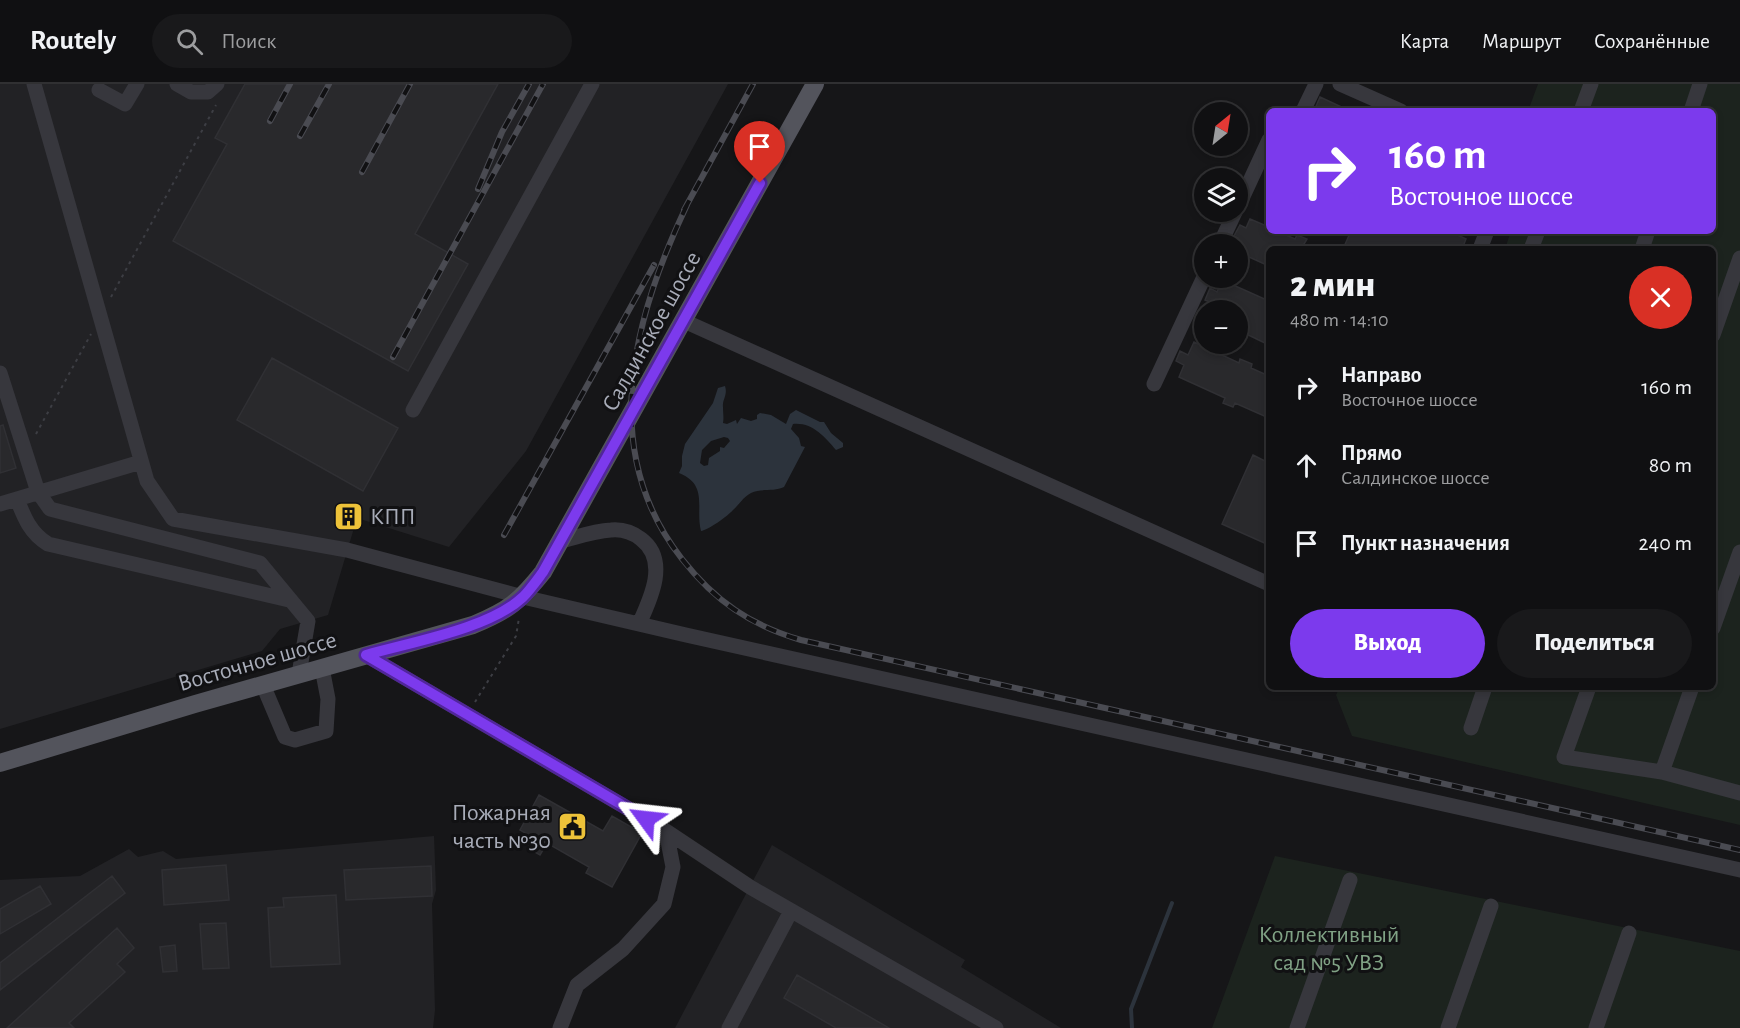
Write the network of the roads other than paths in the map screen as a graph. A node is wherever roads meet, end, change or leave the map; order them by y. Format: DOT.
graph roads {
  1 [pos="34,84"];
  2 [pos="137,84"];
  3 [pos="177,84"];
  4 [pos="592,84"];
  5 [pos="815,84"];
  6 [pos="1316,84"];
  7 [pos="1340,84"];
  8 [pos="1591,84"];
  9 [pos="1701,84"];
  10 [pos="99,90"];
  11 [pos="218,90"];
  12 [pos="1304,108"];
  13 [pos="1394,108"];
  14 [pos="1582,108"];
  15 [pos="1692,108"];
  16 [pos="1266,146"];
  17 [pos="1248,185"];
  18 [pos="1740,258"];
  19 [pos="1199,288"];
  20 [pos="684,321"];
  21 [pos="1716,326"];
  22 [pos="0,373"];
  23 [pos="1154,384"];
  24 [pos="414,410"];
  25 [pos="141,462"];
  26 [pos="38,492"];
  27 [pos="17,499"];
  28 [pos="0,504"];
  29 [pos="561,541"];
  30 [pos="1740,552"];
  31 [pos="1266,583"];
  32 [pos="523,597"];
  33 [pos="289,600"];
  34 [pos="1716,620"];
  35 [pos="639,624"];
  36 [pos="366,655"];
  37 [pos="322,668"];
  38 [pos="299,674"];
  39 [pos="263,685"];
  40 [pos="1484,690"];
  41 [pos="1588,690"];
  42 [pos="1691,690"];
  43 [pos="1471,728"];
  44 [pos="0,763"];
  45 [pos="1662,772"];
  46 [pos="1740,793"];
  47 [pos="666,831"];
  48 [pos="1740,870"];
  49 [pos="1350,880"];
  50 [pos="1491,906"];
  51 [pos="791,910"];
  52 [pos="1629,933"];
  53 [pos="560,1028"];
  54 [pos="729,1028"];
  55 [pos="996,1028"];
  56 [pos="1297,1028"];
  57 [pos="1448,1028"];
  58 [pos="1596,1028"];
  1 -- 25 [label="street"];
  2 -- 10 [label="street"];
  3 -- 11 [label="street"];
  4 -- 24 [label="street"];
  5 -- 20 [label="main road, Салдинское шоссе"];
  6 -- 12 [label="street"];
  7 -- 13 [label="street"];
  8 -- 14 [label="street"];
  9 -- 15 [label="street"];
  16 -- 17 [label="street"];
  18 -- 21 [label="street"];
  19 -- 23 [label="street"];
  20 -- 29 [label="main road, Салдинское шоссе"];
  20 -- 31 [label="street"];
  22 -- 26 [label="street"];
  25 -- 26 [label="street"];
  25 -- 32 [label="street"];
  26 -- 27 [label="street"];
  26 -- 33 [label="street"];
  27 -- 28 [label="street"];
  27 -- 33 [label="street"];
  29 -- 32 [label="main road, Салдинское шоссе"];
  29 -- 35 [label="street"];
  30 -- 34 [label="street"];
  32 -- 35 [label="street"];
  32 -- 36 [label="main road, Восточное шоссе"];
  33 -- 38 [label="street"];
  35 -- 48 [label="street"];
  36 -- 37 [label="main road, Восточное шоссе"];
  36 -- 47 [label="street"];
  37 -- 38 [label="main road, Восточное шоссе"];
  37 -- 39 [label="street"];
  38 -- 39 [label="main road, Восточное шоссе"];
  39 -- 44 [label="main road, Восточное шоссе"];
  40 -- 43 [label="street"];
  41 -- 45 [label="street"];
  42 -- 45 [label="street"];
  45 -- 46 [label="street"];
  47 -- 51 [label="street"];
  47 -- 53 [label="street"];
  49 -- 56 [label="street"];
  50 -- 57 [label="street"];
  51 -- 54 [label="street"];
  51 -- 55 [label="street"];
  52 -- 58 [label="street"];
}
